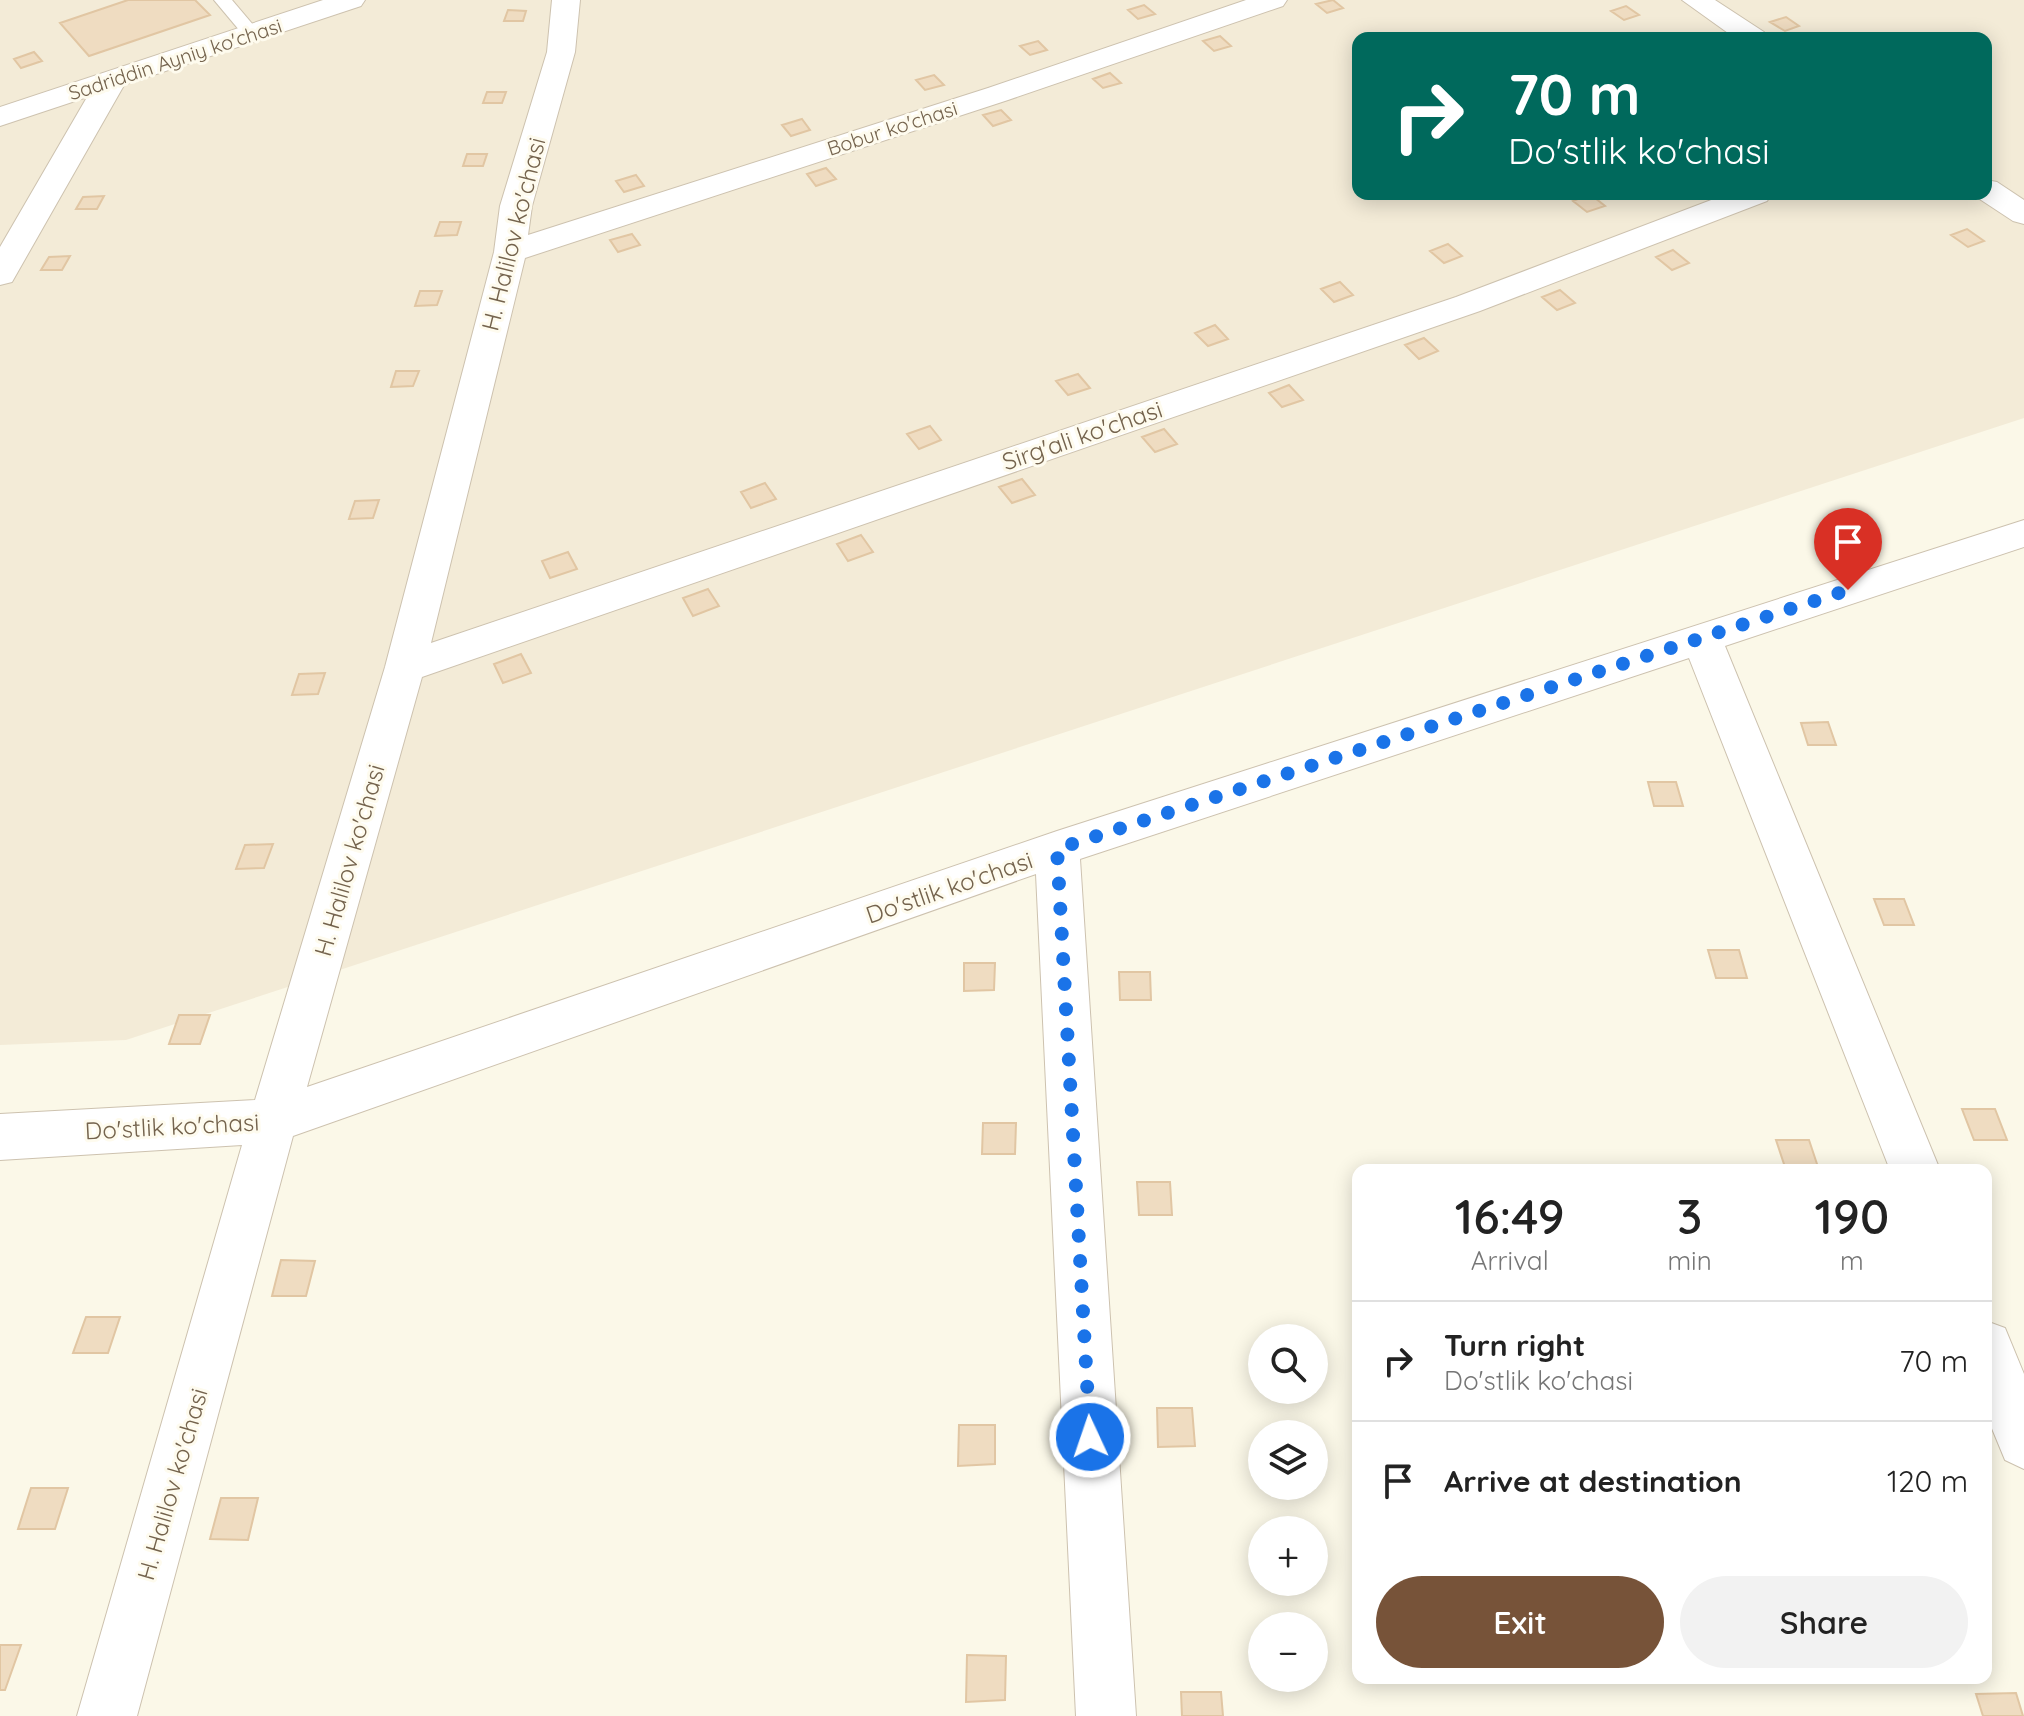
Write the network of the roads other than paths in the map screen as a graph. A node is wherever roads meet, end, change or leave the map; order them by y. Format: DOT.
graph roads {
  1 [pos="223,0"];
  2 [pos="351,0"];
  3 [pos="566,0"];
  4 [pos="1273,0"];
  5 [pos="1696,0"];
  6 [pos="1745,32"];
  7 [pos="251,33"];
  8 [pos="112,80"];
  9 [pos="0,117"];
  10 [pos="1992,193"];
  11 [pos="1740,200"];
  12 [pos="2024,214"];
  13 [pos="510,252"];
  14 [pos="0,275"];
  15 [pos="2024,533"];
  16 [pos="1701,637"];
  17 [pos="405,667"];
  18 [pos="1057,849"];
  19 [pos="273,1121"];
  20 [pos="0,1137"];
  21 [pos="1913,1164"];
  22 [pos="1992,1362"];
  23 [pos="2024,1441"];
  24 [pos="107,1716"];
  25 [pos="1106,1716"];
  1 -- 7 [label="lane"];
  2 -- 7 [label="street, Sadriddin Ayniy ko'chasi"];
  3 -- 13 [label="street, H. Halilov ko'chasi"];
  4 -- 13 [label="street, Bobur ko'chasi"];
  5 -- 6 [label="street"];
  7 -- 8 [label="street, Sadriddin Ayniy ko'chasi"];
  8 -- 9 [label="street, Sadriddin Ayniy ko'chasi"];
  8 -- 14 [label="street"];
  10 -- 12 [label="street"];
  11 -- 17 [label="street, Sirg'ali ko'chasi"];
  13 -- 17 [label="street, H. Halilov ko'chasi"];
  15 -- 16 [label="street, Do'stlik ko'chasi"];
  16 -- 18 [label="street, Do'stlik ko'chasi"];
  16 -- 21 [label="street"];
  17 -- 19 [label="street, H. Halilov ko'chasi"];
  18 -- 19 [label="street, Do'stlik ko'chasi"];
  18 -- 25 [label="street"];
  19 -- 20 [label="street, Do'stlik ko'chasi"];
  19 -- 24 [label="street, H. Halilov ko'chasi"];
  22 -- 23 [label="street"];
}
